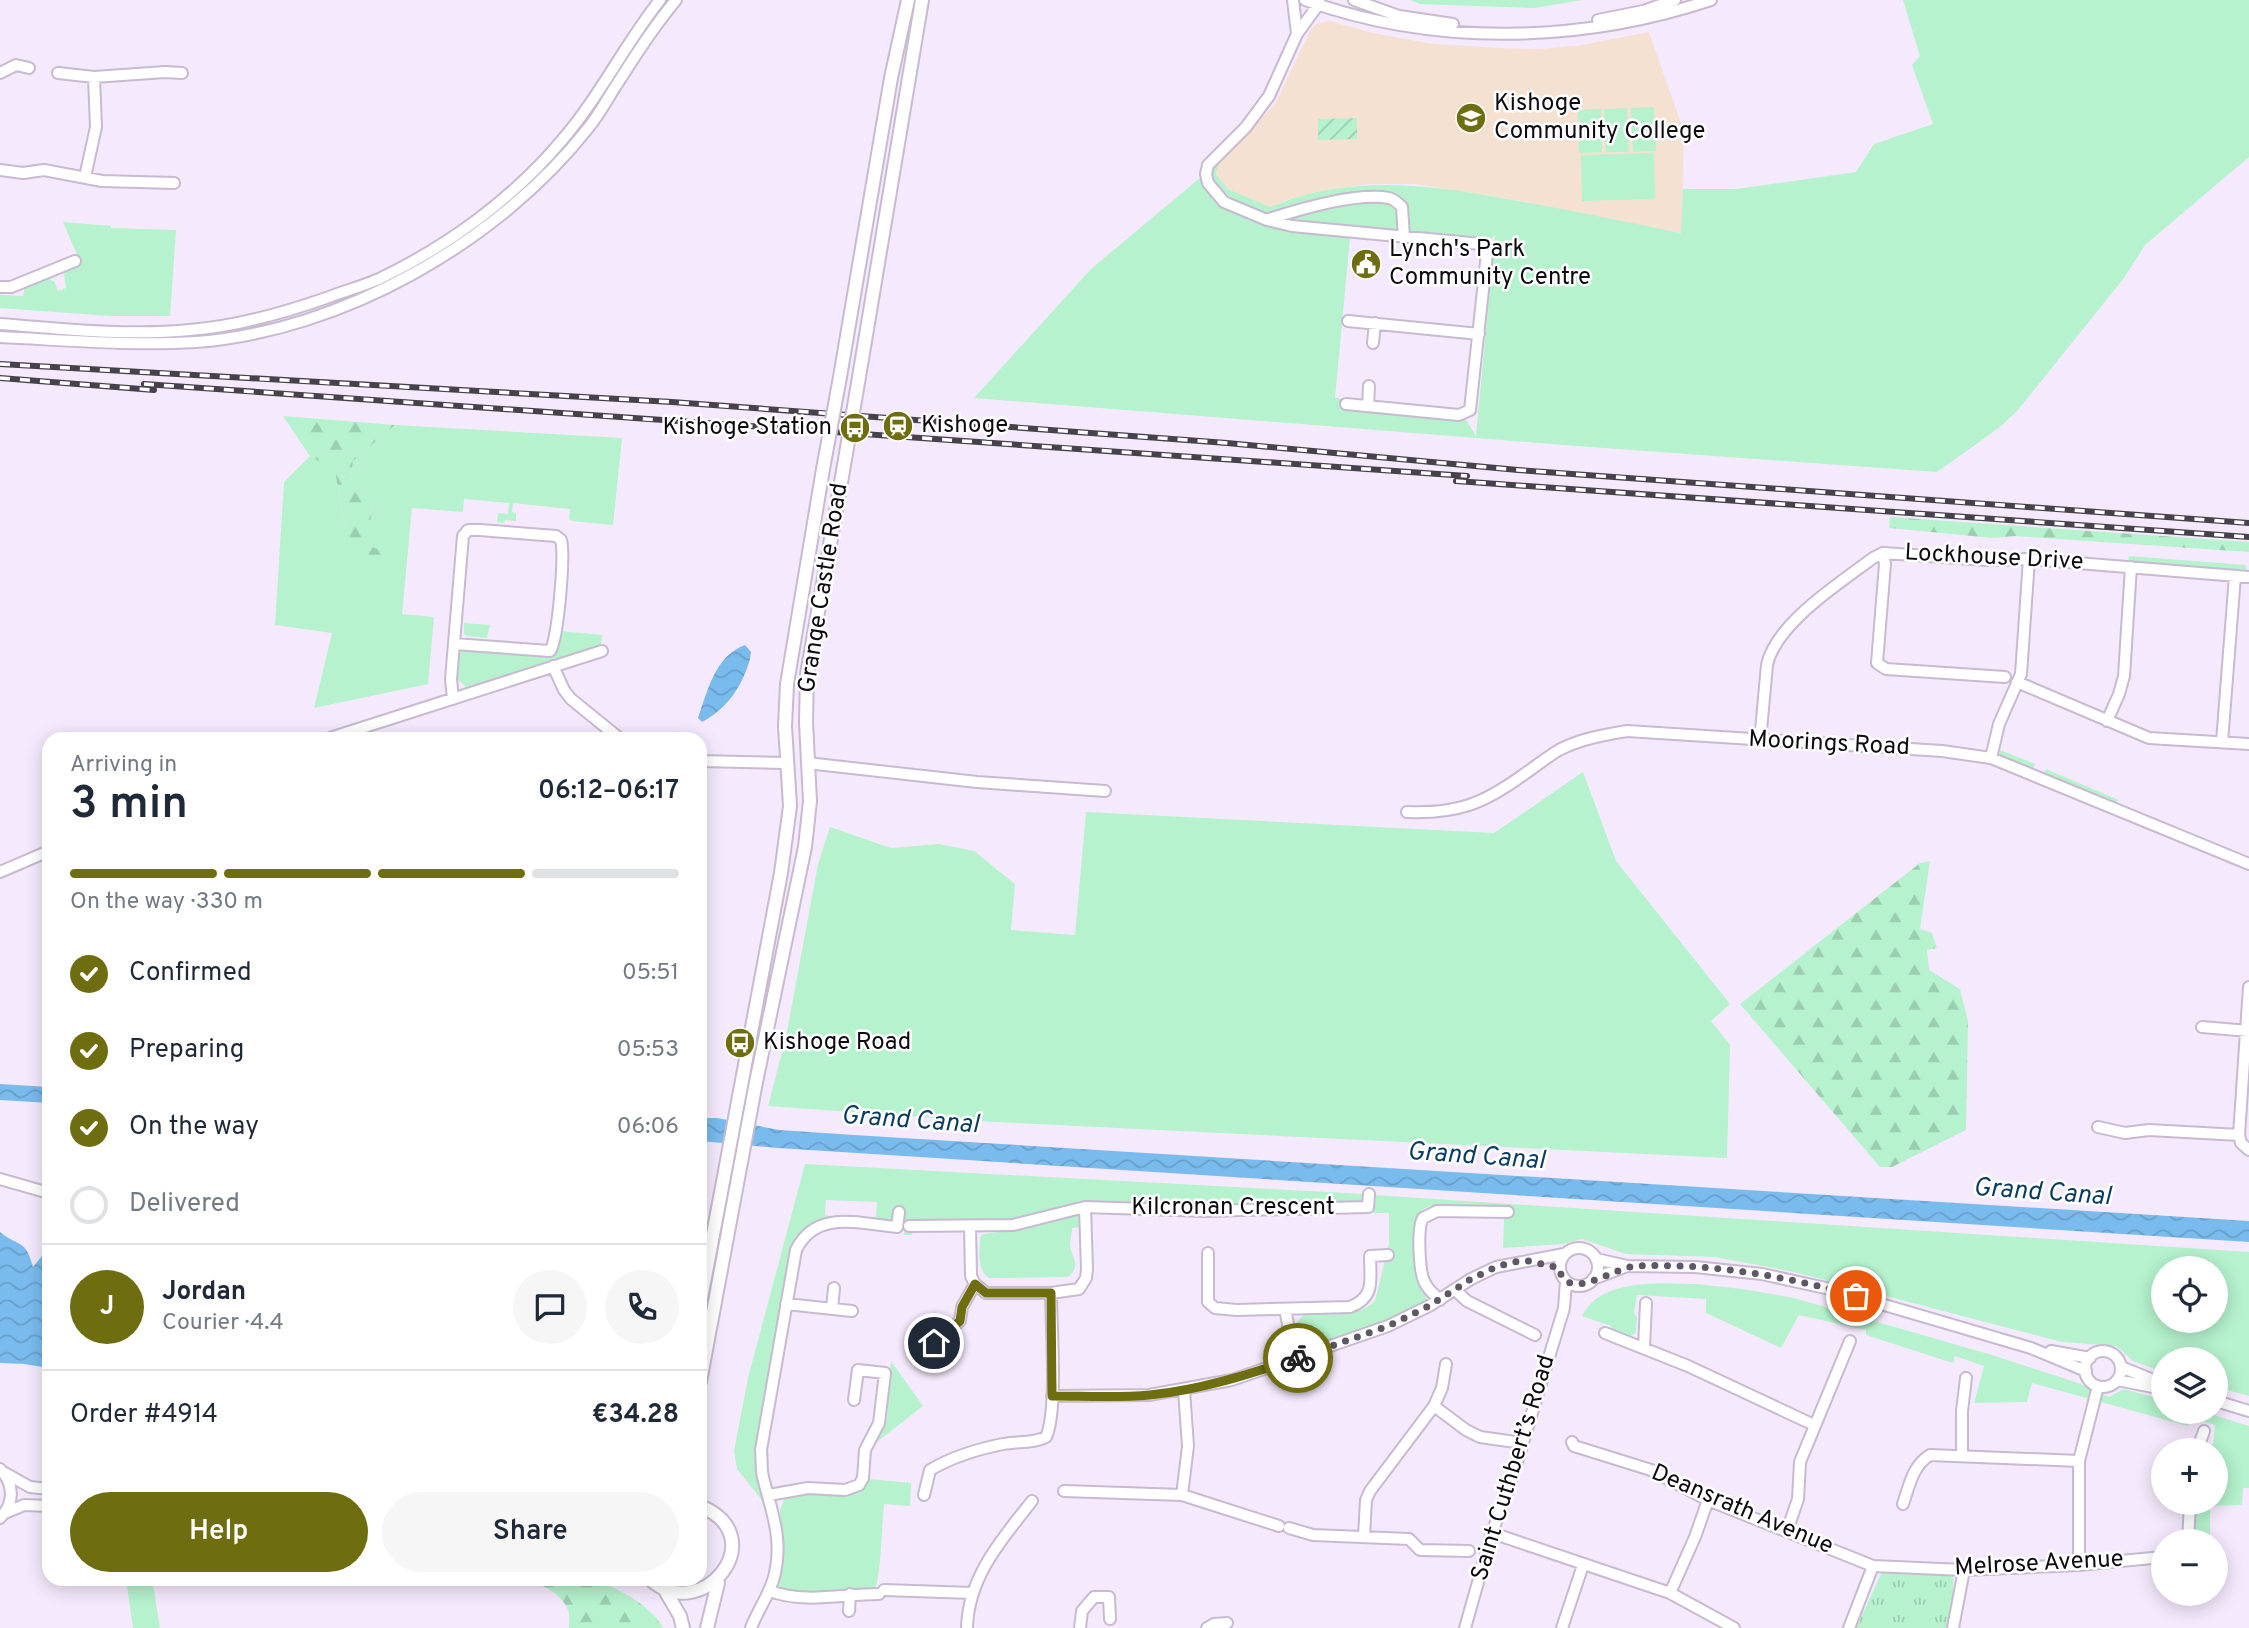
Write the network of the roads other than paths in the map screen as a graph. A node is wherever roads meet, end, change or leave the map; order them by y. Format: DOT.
graph roads {
  1 [pos="660,0"];
  2 [pos="676,0"];
  3 [pos="908,0"];
  4 [pos="922,0"];
  5 [pos="1293,0"];
  6 [pos="1305,0"];
  7 [pos="1354,0"];
  8 [pos="1675,0"];
  9 [pos="1711,0"];
  10 [pos="1318,2"];
  11 [pos="1297,34"];
  12 [pos="29,68"];
  13 [pos="0,73"];
  14 [pos="58,73"];
  15 [pos="182,74"];
  16 [pos="94,77"];
  17 [pos="0,170"];
  18 [pos="85,177"];
  19 [pos="174,183"];
  20 [pos="1267,220"];
  21 [pos="1404,237"];
  22 [pos="75,261"];
  23 [pos="0,287"];
  24 [pos="1348,321"];
  25 [pos="1375,323"];
  26 [pos="0,324"];
  27 [pos="1479,334"];
  28 [pos="0,337"];
  29 [pos="1373,343"];
  30 [pos="1369,386"];
  31 [pos="1346,404"];
  32 [pos="1367,406"];
  33 [pos="1883,553"];
  34 [pos="2029,559"];
  35 [pos="2131,567"];
  36 [pos="2235,576"];
  37 [pos="2249,577"];
  38 [pos="454,644"];
  39 [pos="602,651"];
  40 [pos="553,666"];
  41 [pos="2005,677"];
  42 [pos="2017,682"];
  43 [pos="453,699"];
  44 [pos="2107,721"];
  45 [pos="1761,730"];
  46 [pos="349,732"];
  47 [pos="612,732"];
  48 [pos="2221,742"];
  49 [pos="2249,744"];
  50 [pos="1991,758"];
  51 [pos="707,761"];
  52 [pos="787,763"];
  53 [pos="807,763"];
  54 [pos="1105,791"];
  55 [pos="1407,812"];
  56 [pos="42,854"];
  57 [pos="2249,864"];
  58 [pos="0,872"];
  59 [pos="2249,987"];
  60 [pos="2202,1027"];
  61 [pos="2247,1031"];
  62 [pos="2098,1127"];
  63 [pos="2239,1135"];
  64 [pos="2249,1150"];
  65 [pos="0,1179"];
  66 [pos="42,1190"];
  67 [pos="1369,1194"];
  68 [pos="1085,1207"];
  69 [pos="898,1212"];
  70 [pos="1455,1212"];
  71 [pos="1508,1212"];
  72 [pos="1455,1225"];
  73 [pos="909,1226"];
  74 [pos="970,1226"];
  75 [pos="1208,1253"];
  76 [pos="1564,1254"];
  77 [pos="1388,1255"];
  78 [pos="1596,1259"];
  79 [pos="1529,1261"];
  80 [pos="1627,1266"];
  81 [pos="707,1267"];
  82 [pos="1559,1268"];
  83 [pos="1593,1279"];
  84 [pos="1566,1281"];
  85 [pos="975,1284"];
  86 [pos="1580,1286"];
  87 [pos="834,1288"];
  88 [pos="1455,1290"];
  89 [pos="1051,1293"];
  90 [pos="1440,1300"];
  91 [pos="1646,1303"];
  92 [pos="786,1304"];
  93 [pos="1564,1307"];
  94 [pos="1285,1308"];
  95 [pos="832,1309"];
  96 [pos="852,1311"];
  97 [pos="1605,1333"];
  98 [pos="1535,1335"];
  99 [pos="1850,1341"];
  100 [pos="934,1343"];
  101 [pos="707,1344"];
  102 [pos="1644,1348"];
  103 [pos="2031,1348"];
  104 [pos="2090,1358"];
  105 [pos="1295,1359"];
  106 [pos="1446,1364"];
  107 [pos="2121,1367"];
  108 [pos="2086,1371"];
  109 [pos="1966,1378"];
  110 [pos="2117,1380"];
  111 [pos="2151,1381"];
  112 [pos="2151,1384"];
  113 [pos="2098,1386"];
  114 [pos="1184,1390"];
  115 [pos="1052,1396"];
  116 [pos="855,1400"];
  117 [pos="2228,1405"];
  118 [pos="1434,1406"];
  119 [pos="2249,1411"];
  120 [pos="1814,1425"];
  121 [pos="2204,1431"];
  122 [pos="2202,1438"];
  123 [pos="1572,1442"];
  124 [pos="1523,1443"];
  125 [pos="1962,1454"];
  126 [pos="2079,1461"];
  127 [pos="1,1470"];
  128 [pos="42,1488"];
  129 [pos="1064,1491"];
  130 [pos="769,1494"];
  131 [pos="924,1494"];
  132 [pos="1182,1495"];
  133 [pos="1709,1500"];
  134 [pos="1032,1501"];
  135 [pos="1903,1504"];
  136 [pos="42,1506"];
  137 [pos="707,1509"];
  138 [pos="2,1516"];
  139 [pos="1787,1531"];
  140 [pos="1492,1533"];
  141 [pos="1364,1537"];
  142 [pos="1469,1551"];
  143 [pos="2151,1558"];
  144 [pos="1583,1565"];
  145 [pos="2079,1565"];
  146 [pos="1873,1566"];
  147 [pos="1914,1567"];
  148 [pos="1964,1570"];
  149 [pos="718,1583"];
  150 [pos="658,1586"];
  151 [pos="660,1586"];
  152 [pos="770,1591"];
  153 [pos="972,1593"];
  154 [pos="1670,1593"];
  155 [pos="850,1594"];
  156 [pos="849,1611"];
  157 [pos="1110,1619"];
  158 [pos="1227,1623"];
  159 [pos="683,1628"];
  160 [pos="707,1628"];
  161 [pos="751,1628"];
  162 [pos="967,1628"];
  163 [pos="1080,1628"];
  164 [pos="1207,1628"];
  165 [pos="1465,1628"];
  166 [pos="1562,1628"];
  167 [pos="1734,1628"];
  168 [pos="1849,1628"];
  169 [pos="1953,1628"];
  1 -- 26 [label="street"];
  2 -- 28 [label="street"];
  3 -- 52 [label="main road, Grange Castle Road, bridge"];
  4 -- 53 [label="main road, Grange Castle Road, bridge"];
  5 -- 11 [label="street"];
  6 -- 10 [label="street"];
  7 -- 8 [label="street"];
  9 -- 10 [label="street"];
  10 -- 11 [label="street"];
  11 -- 20 [label="street"];
  12 -- 13 [label="street"];
  14 -- 16 [label="street"];
  15 -- 16 [label="street"];
  16 -- 18 [label="street"];
  17 -- 18 [label="street"];
  18 -- 19 [label="street"];
  20 -- 21 [label="street"];
  20 -- 21 [label="street"];
  21 -- 27 [label="street"];
  22 -- 23 [label="street"];
  24 -- 25 [label="street"];
  25 -- 27 [label="street"];
  25 -- 29 [label="street"];
  27 -- 32 [label="street"];
  30 -- 32 [label="street"];
  31 -- 32 [label="street"];
  33 -- 34 [label="street, Lockhouse Drive"];
  33 -- 41 [label="street"];
  33 -- 45 [label="street, Lockhouse Drive"];
  34 -- 35 [label="street, Lockhouse Drive"];
  34 -- 42 [label="street"];
  35 -- 36 [label="street, Lockhouse Drive"];
  35 -- 44 [label="street"];
  36 -- 37 [label="street, Lockhouse Drive"];
  36 -- 48 [label="street"];
  38 -- 38 [label="street"];
  38 -- 43 [label="street"];
  39 -- 40 [label="street"];
  40 -- 43 [label="street"];
  40 -- 47 [label="street"];
  42 -- 44 [label="street"];
  42 -- 50 [label="street"];
  43 -- 46 [label="street"];
  44 -- 48 [label="street"];
  48 -- 49 [label="street"];
  50 -- 55 [label="street, Moorings Road"];
  50 -- 57 [label="street, Moorings Road"];
  51 -- 52 [label="street"];
  52 -- 81 [label="main road, Grange Castle Road"];
  53 -- 54 [label="street"];
  53 -- 101 [label="main road, Grange Castle Road"];
  56 -- 58 [label="street"];
  59 -- 61 [label="street"];
  60 -- 61 [label="street"];
  61 -- 63 [label="street"];
  62 -- 63 [label="street"];
  63 -- 64 [label="street"];
  65 -- 66 [label="street"];
  67 -- 68 [label="street, Kilcronan Crescent"];
  68 -- 74 [label="street, Kilcronan Crescent"];
  68 -- 89 [label="street"];
  69 -- 92 [label="street"];
  70 -- 71 [label="street"];
  70 -- 72 [label="street"];
  70 -- 90 [label="street"];
  73 -- 74 [label="street, Kilcronan Crescent"];
  74 -- 85 [label="street"];
  75 -- 94 [label="street"];
  76 -- 78 [label="street"];
  76 -- 79 [label="street"];
  76 -- 82 [label="street"];
  77 -- 94 [label="street"];
  78 -- 80 [label="street"];
  78 -- 83 [label="street"];
  79 -- 82 [label="street"];
  79 -- 88 [label="street"];
  80 -- 83 [label="street"];
  80 -- 103 [label="street"];
  82 -- 84 [label="street"];
  83 -- 86 [label="street"];
  84 -- 86 [label="street"];
  84 -- 93 [label="street, Saint Cuthbert’s Road"];
  85 -- 89 [label="street"];
  85 -- 100 [label="street"];
  86 -- 93 [label="street, Saint Cuthbert’s Road"];
  87 -- 95 [label="street"];
  88 -- 90 [label="street"];
  88 -- 98 [label="street"];
  89 -- 115 [label="street"];
  90 -- 105 [label="street"];
  91 -- 102 [label="street"];
  92 -- 95 [label="street"];
  92 -- 130 [label="street"];
  93 -- 124 [label="street, Saint Cuthbert’s Road"];
  94 -- 105 [label="street"];
  95 -- 96 [label="street"];
  97 -- 102 [label="street"];
  99 -- 120 [label="street"];
  102 -- 120 [label="street"];
  103 -- 104 [label="street"];
  103 -- 108 [label="street"];
  104 -- 107 [label="street"];
  104 -- 108 [label="street"];
  105 -- 114 [label="street"];
  106 -- 118 [label="street"];
  107 -- 110 [label="street"];
  107 -- 111 [label="street"];
  108 -- 113 [label="street"];
  109 -- 125 [label="street"];
  110 -- 112 [label="street"];
  110 -- 113 [label="street"];
  113 -- 126 [label="street"];
  114 -- 115 [label="street"];
  114 -- 132 [label="street"];
  115 -- 131 [label="street"];
  116 -- 130 [label="street"];
  117 -- 119 [label="street"];
  118 -- 124 [label="street"];
  118 -- 141 [label="street"];
  120 -- 139 [label="street"];
  121 -- 122 [label="street"];
  123 -- 133 [label="street, Deansrath Avenue"];
  124 -- 140 [label="street, Saint Cuthbert’s Road"];
  125 -- 126 [label="street"];
  125 -- 135 [label="street"];
  126 -- 145 [label="street"];
  127 -- 128 [label="street"];
  127 -- 138 [label="street"];
  129 -- 132 [label="street"];
  130 -- 152 [label="street"];
  132 -- 141 [label="street"];
  133 -- 139 [label="street, Deansrath Avenue"];
  133 -- 154 [label="street"];
  134 -- 153 [label="street"];
  136 -- 138 [label="street"];
  137 -- 149 [label="main road"];
  139 -- 146 [label="street, Deansrath Avenue"];
  140 -- 144 [label="street"];
  140 -- 165 [label="street, Saint Cuthbert’s Road"];
  141 -- 142 [label="street"];
  143 -- 145 [label="street, Melrose Avenue"];
  144 -- 154 [label="street"];
  144 -- 166 [label="street"];
  145 -- 148 [label="street, Melrose Avenue"];
  146 -- 147 [label="street, Deansrath Avenue"];
  146 -- 168 [label="street"];
  147 -- 148 [label="street, Melrose Avenue"];
  148 -- 169 [label="street"];
  149 -- 151 [label="main road"];
  149 -- 160 [label="main road"];
  150 -- 159 [label="main road"];
  152 -- 155 [label="street"];
  152 -- 161 [label="street"];
  153 -- 155 [label="street"];
  153 -- 162 [label="street"];
  154 -- 167 [label="street"];
  155 -- 156 [label="street"];
  157 -- 163 [label="street"];
  158 -- 164 [label="street"];
}
